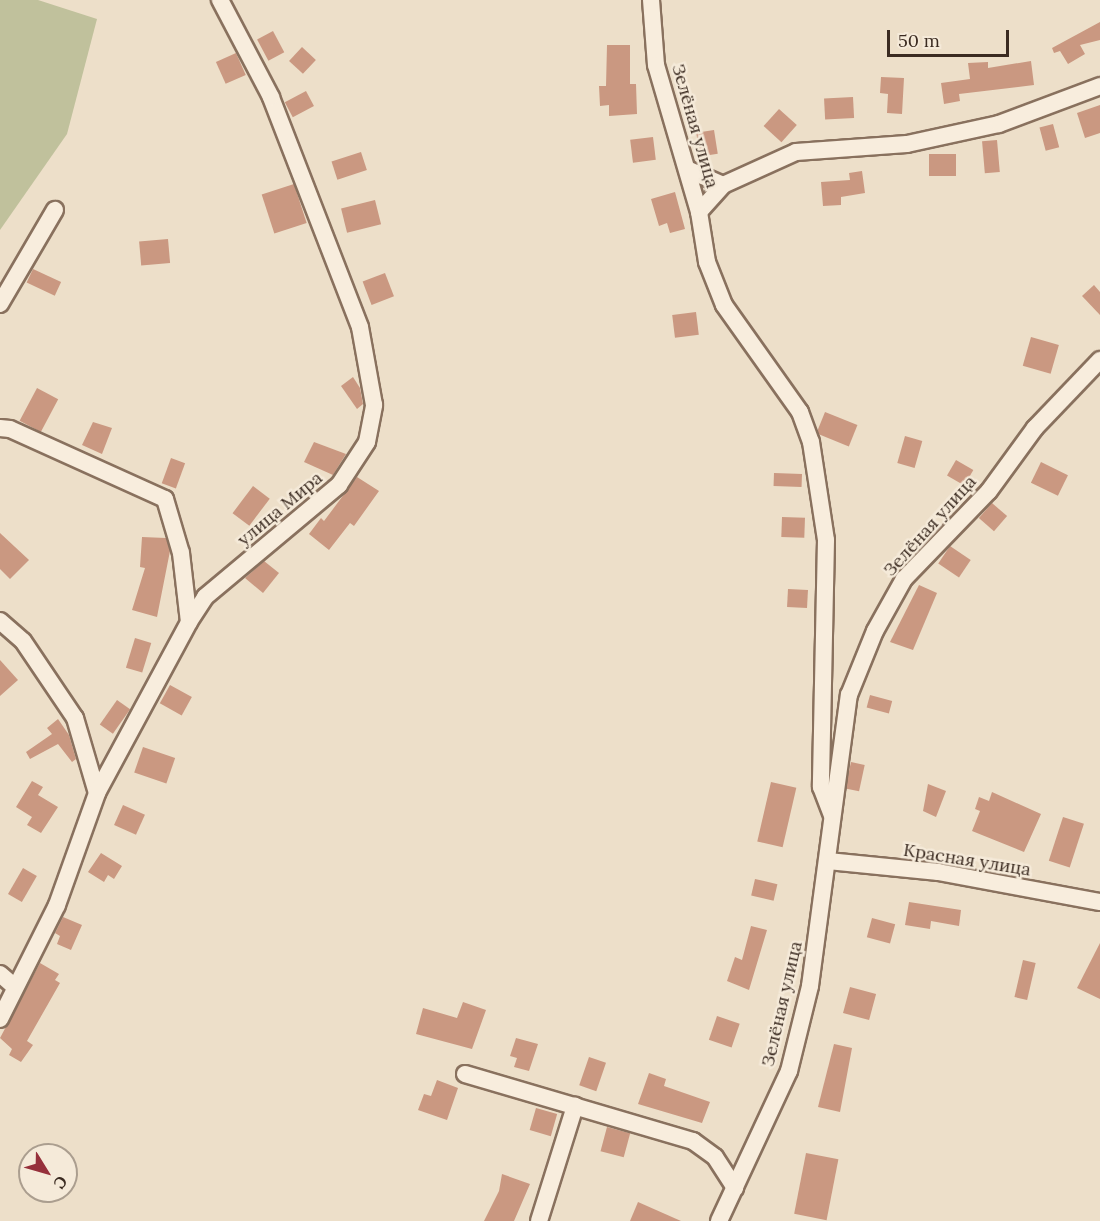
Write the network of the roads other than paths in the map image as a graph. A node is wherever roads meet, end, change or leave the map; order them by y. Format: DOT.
graph roads {
  1 [pos="219,0"];
  2 [pos="651,0"];
  3 [pos="1100,86"];
  4 [pos="687,169"];
  5 [pos="723,185"];
  6 [pos="55,210"];
  7 [pos="699,212"];
  8 [pos="0,304"];
  9 [pos="1100,360"];
  10 [pos="0,428"];
  11 [pos="0,621"];
  12 [pos="189,622"];
  13 [pos="97,793"];
  14 [pos="833,818"];
  15 [pos="828,861"];
  16 [pos="1100,902"];
  17 [pos="0,974"];
  18 [pos="15,987"];
  19 [pos="0,1019"];
  20 [pos="465,1074"];
  21 [pos="575,1106"];
  22 [pos="735,1188"];
  23 [pos="539,1221"];
  24 [pos="718,1221"];
  1 -- 12 [label="street, улица Мира"];
  2 -- 4 [label="street, Зелёная улица"];
  3 -- 5 [label="street"];
  4 -- 5 [label="street"];
  4 -- 7 [label="street, Зелёная улица"];
  5 -- 7 [label="street"];
  6 -- 8 [label="street"];
  7 -- 14 [label="street, Зелёная улица"];
  9 -- 14 [label="street, Зелёная улица"];
  10 -- 12 [label="street"];
  11 -- 13 [label="street"];
  12 -- 13 [label="street, улица Мира"];
  13 -- 18 [label="street, улица Мира"];
  14 -- 15 [label="street, Зелёная улица"];
  15 -- 16 [label="street, Красная улица"];
  15 -- 22 [label="street, Зелёная улица"];
  17 -- 18 [label="street"];
  18 -- 19 [label="street, улица Мира"];
  20 -- 21 [label="street"];
  21 -- 22 [label="street"];
  21 -- 23 [label="street"];
  22 -- 24 [label="street, Зелёная улица"];
}
